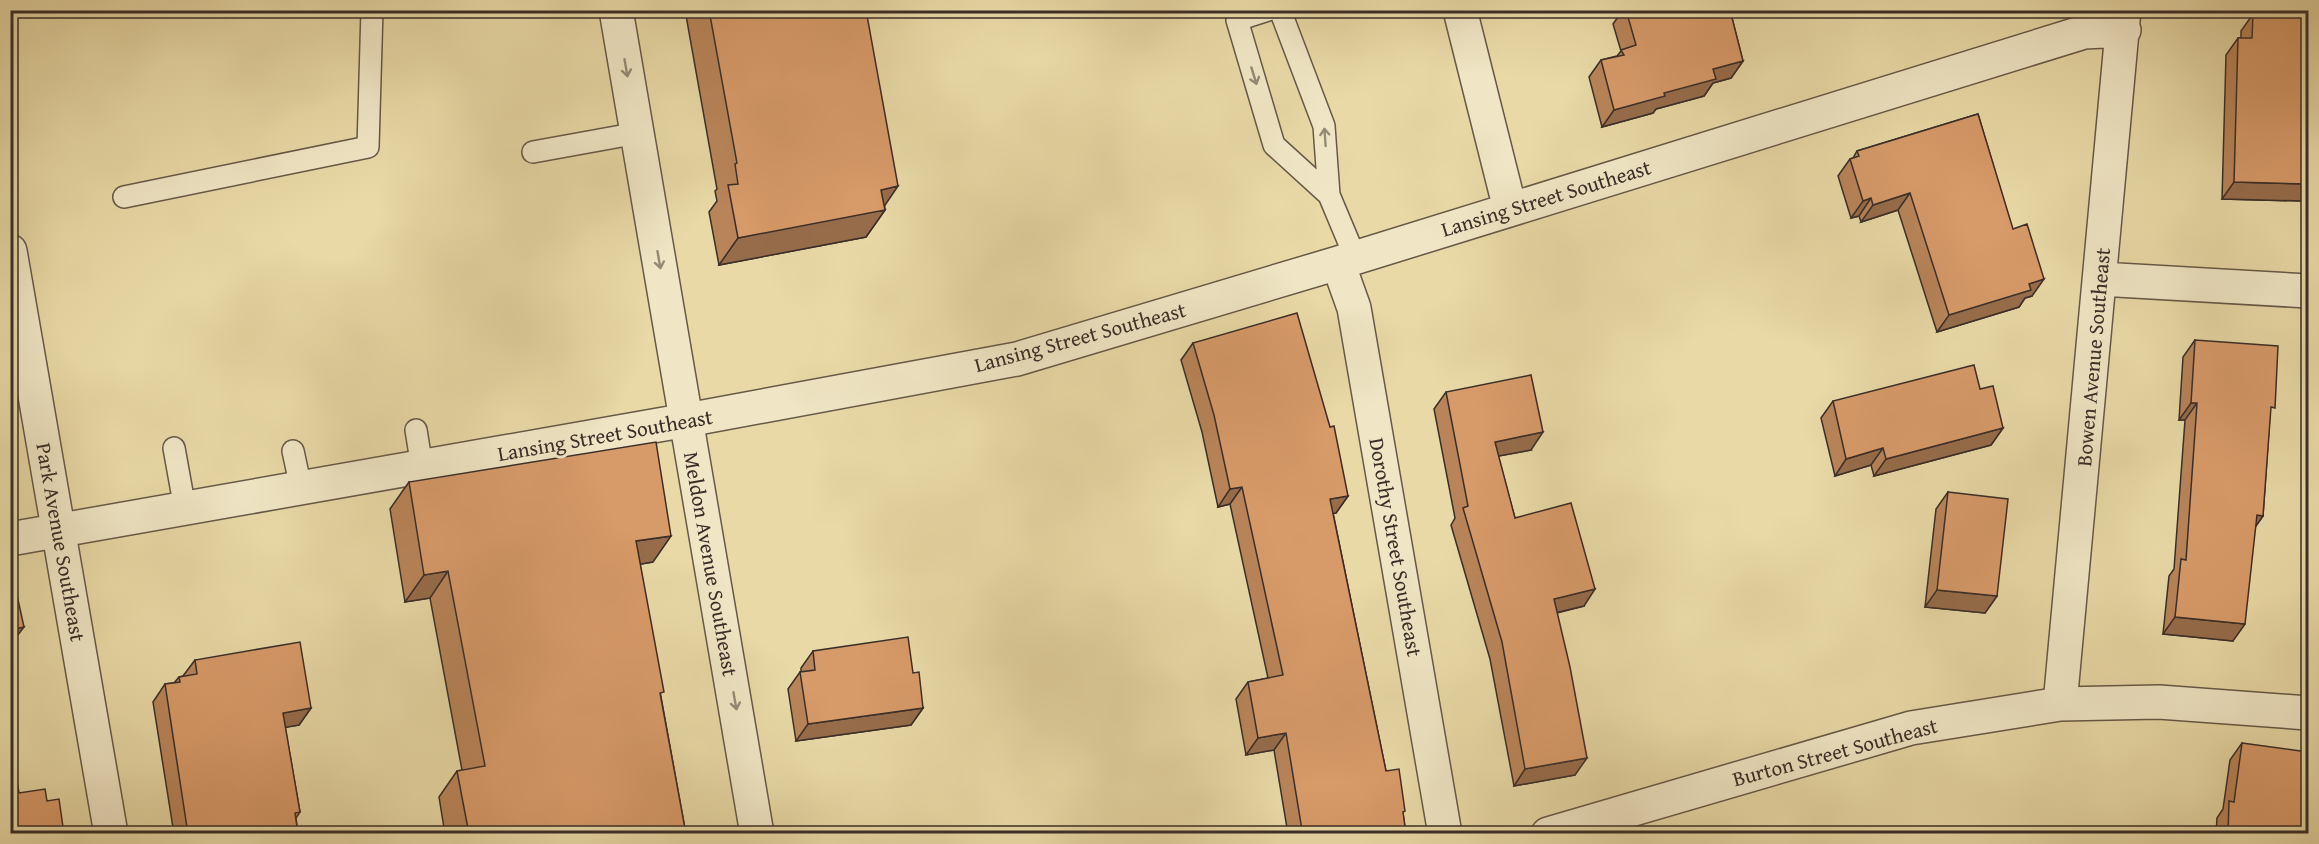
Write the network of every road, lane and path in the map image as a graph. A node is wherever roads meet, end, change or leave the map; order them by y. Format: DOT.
graph roads {
  1 [pos="372,10"];
  2 [pos="616,10"];
  3 [pos="1268,10"];
  4 [pos="1280,10"];
  5 [pos="1460,10"];
  6 [pos="2124,20"];
  7 [pos="638,133"];
  8 [pos="533,152"];
  9 [pos="1329,195"];
  10 [pos="124,197"];
  11 [pos="1510,209"];
  12 [pos="10,251"];
  13 [pos="1346,260"];
  14 [pos="2100,279"];
  15 [pos="2308,291"];
  16 [pos="687,420"];
  17 [pos="416,430"];
  18 [pos="174,448"];
  19 [pos="293,451"];
  20 [pos="422,467"];
  21 [pos="301,488"];
  22 [pos="186,509"];
  23 [pos="59,531"];
  24 [pos="10,539"];
  25 [pos="2060,704"];
  26 [pos="2308,713"];
  27 [pos="111,834"];
  28 [pos="757,834"];
  29 [pos="1445,834"];
  30 [pos="1548,834"];
  1 -- 10 [label="lane"];
  2 -- 7 [label="street, Meldon Avenue Southeast, one-way"];
  3 -- 9 [label="lane, one-way"];
  9 -- 4 [label="lane, one-way"];
  5 -- 11 [label="street"];
  6 -- 11 [label="street, Lansing Street Southeast"];
  6 -- 14 [label="street, Bowen Avenue Southeast"];
  7 -- 8 [label="lane"];
  7 -- 16 [label="street, Meldon Avenue Southeast, one-way"];
  9 -- 13 [label="lane"];
  11 -- 13 [label="street, Lansing Street Southeast"];
  12 -- 23 [label="street, Park Avenue Southeast"];
  13 -- 16 [label="street, Lansing Street Southeast"];
  13 -- 29 [label="street, Dorothy Street Southeast"];
  14 -- 15 [label="street"];
  14 -- 25 [label="street, Bowen Avenue Southeast"];
  16 -- 20 [label="street, Lansing Street Southeast"];
  16 -- 28 [label="street, Meldon Avenue Southeast, one-way"];
  17 -- 20 [label="lane"];
  18 -- 22 [label="lane"];
  19 -- 21 [label="lane"];
  20 -- 21 [label="street, Lansing Street Southeast"];
  21 -- 22 [label="street, Lansing Street Southeast"];
  22 -- 23 [label="street, Lansing Street Southeast"];
  23 -- 24 [label="street, Lansing Street Southeast"];
  23 -- 27 [label="street, Park Avenue Southeast"];
  25 -- 26 [label="street, Burton Street Southeast"];
  25 -- 30 [label="street, Burton Street Southeast"];
}
